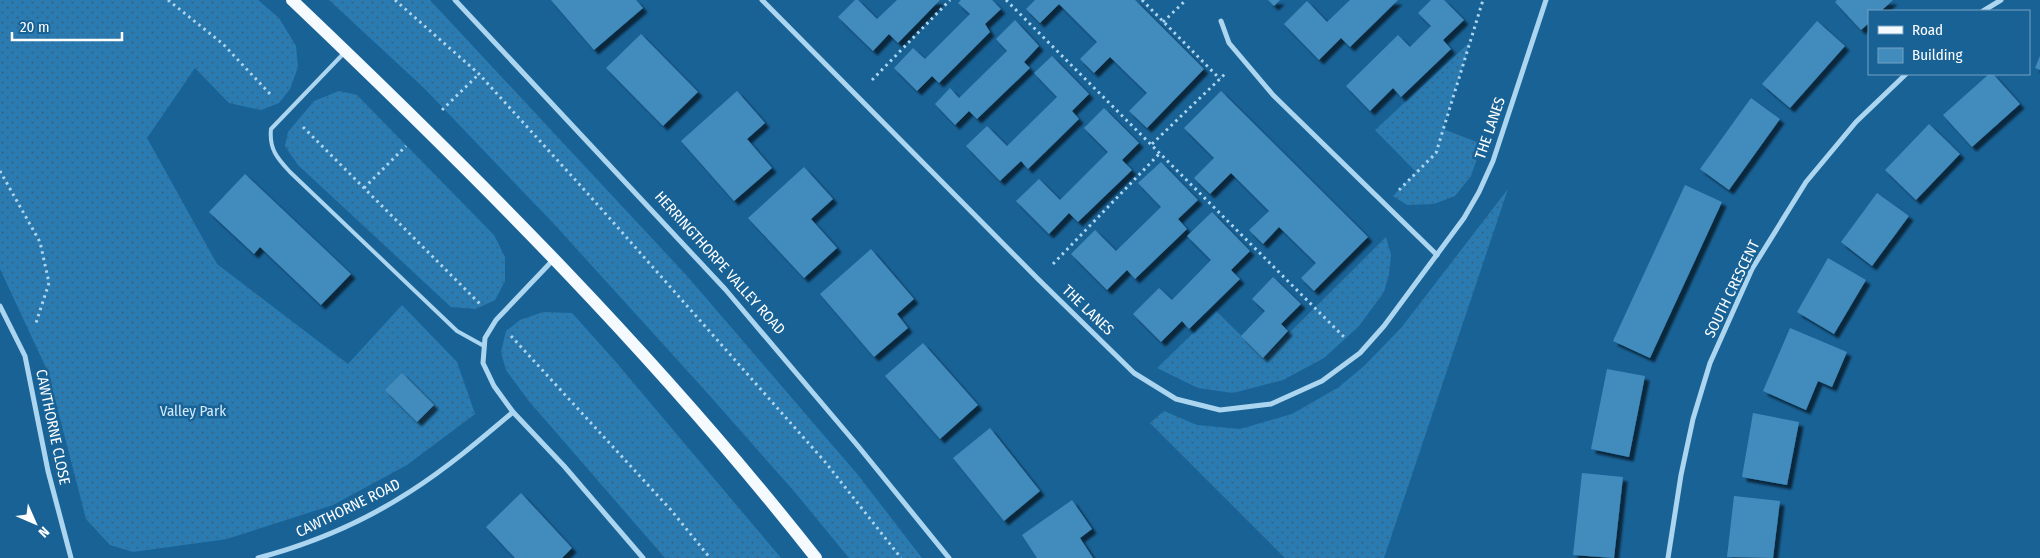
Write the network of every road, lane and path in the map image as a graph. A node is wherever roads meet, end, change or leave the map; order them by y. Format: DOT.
graph roads {
  1 [pos="168,0"];
  2 [pos="292,0"];
  3 [pos="395,0"];
  4 [pos="455,0"];
  5 [pos="762,0"];
  6 [pos="950,0"];
  7 [pos="1006,0"];
  8 [pos="1142,0"];
  9 [pos="1186,0"];
  10 [pos="1483,0"];
  11 [pos="1546,0"];
  12 [pos="2001,0"];
  13 [pos="1985,10"];
  14 [pos="1220,21"];
  15 [pos="1163,22"];
  16 [pos="346,51"];
  17 [pos="1242,60"];
  18 [pos="1905,75"];
  19 [pos="1220,79"];
  20 [pos="857,96"];
  21 [pos="287,111"];
  22 [pos="1152,144"];
  23 [pos="1160,153"];
  24 [pos="0,171"];
  25 [pos="1384,205"];
  26 [pos="1437,255"];
  27 [pos="554,259"];
  28 [pos="1038,279"];
  29 [pos="0,306"];
  30 [pos="496,320"];
  31 [pos="484,346"];
  32 [pos="1360,353"];
  33 [pos="25,356"];
  34 [pos="513,412"];
  35 [pos="71,558"];
  36 [pos="258,558"];
  37 [pos="642,558"];
  38 [pos="710,558"];
  39 [pos="816,558"];
  40 [pos="900,558"];
  41 [pos="949,558"];
  42 [pos="1668,558"];
  1 -- 21 [label="path"];
  2 -- 16 [label="main road"];
  3 -- 40 [label="path"];
  4 -- 41 [label="street, HERRINGTHORPE VALLEY ROAD"];
  5 -- 20 [label="street, THE LANES"];
  6 -- 20 [label="path"];
  7 -- 22 [label="path"];
  8 -- 15 [label="path"];
  9 -- 15 [label="path"];
  10 -- 25 [label="path"];
  11 -- 26 [label="street, THE LANES"];
  12 -- 13 [label="street"];
  14 -- 17 [label="street"];
  15 -- 19 [label="path"];
  16 -- 21 [label="lane"];
  16 -- 27 [label="main road"];
  17 -- 19 [label="path"];
  17 -- 25 [label="street"];
  18 -- 42 [label="street, SOUTH CRESCENT"];
  19 -- 22 [label="path"];
  20 -- 28 [label="street, THE LANES"];
  21 -- 30 [label="path"];
  21 -- 31 [label="lane"];
  22 -- 23 [label="path"];
  23 -- 28 [label="path"];
  23 -- 32 [label="path"];
  24 -- 33 [label="path"];
  25 -- 26 [label="street"];
  26 -- 32 [label="street, THE LANES"];
  27 -- 30 [label="street"];
  27 -- 39 [label="main road"];
  28 -- 32 [label="street, THE LANES"];
  29 -- 33 [label="street, CAWTHORNE CLOSE"];
  30 -- 31 [label="street"];
  30 -- 38 [label="path"];
  31 -- 34 [label="street"];
  33 -- 35 [label="street, CAWTHORNE CLOSE"];
  34 -- 36 [label="street, CAWTHORNE ROAD"];
  34 -- 37 [label="street"];
}
